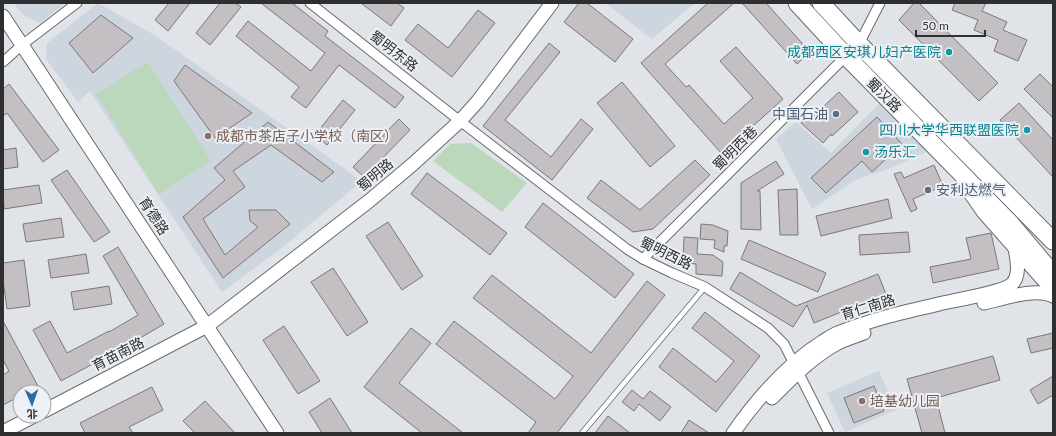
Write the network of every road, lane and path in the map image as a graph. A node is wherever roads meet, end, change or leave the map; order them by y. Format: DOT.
graph roads {
  1 [pos="77,3"];
  2 [pos="310,3"];
  3 [pos="552,3"];
  4 [pos="797,3"];
  5 [pos="821,3"];
  6 [pos="880,3"];
  7 [pos="3,16"];
  8 [pos="859,44"];
  9 [pos="22,45"];
  10 [pos="846,56"];
  11 [pos="3,62"];
  12 [pos="460,121"];
  13 [pos="940,151"];
  14 [pos="1053,241"];
  15 [pos="1015,248"];
  16 [pos="643,259"];
  17 [pos="1053,274"];
  18 [pos="705,287"];
  19 [pos="1053,291"];
  20 [pos="1053,296"];
  21 [pos="207,326"];
  22 [pos="796,367"];
  23 [pos="52,407"];
  24 [pos="18,424"];
  25 [pos="3,432"];
  26 [pos="277,433"];
  27 [pos="582,433"];
  28 [pos="733,433"];
  29 [pos="742,433"];
  30 [pos="829,433"];
  1 -- 9 [label="street"];
  2 -- 12 [label="street, 蜀明东路"];
  3 -- 12 [label="street, 蜀明路"];
  4 -- 10 [label="highway, 蜀汉路"];
  5 -- 8 [label="highway, 蜀汉路"];
  6 -- 8 [label="street"];
  7 -- 9 [label="street, 育德路"];
  8 -- 14 [label="highway, 蜀汉路"];
  9 -- 11 [label="street"];
  9 -- 21 [label="street, 育德路"];
  10 -- 13 [label="highway, 蜀汉路"];
  10 -- 16 [label="street, 蜀明西巷"];
  12 -- 16 [label="street, 蜀明西路"];
  12 -- 21 [label="street, 蜀明路"];
  13 -- 15 [label="street"];
  13 -- 17 [label="highway, 蜀汉路"];
  15 -- 19 [label="street"];
  15 -- 22 [label="street, 育仁南路"];
  16 -- 18 [label="street, 蜀明西路"];
  18 -- 22 [label="street, 蜀明西路"];
  18 -- 27 [label="lane"];
  20 -- 22 [label="street"];
  21 -- 23 [label="street, 育苗南路"];
  21 -- 26 [label="street, 育德路"];
  22 -- 28 [label="street, 育仁南路"];
  22 -- 29 [label="street"];
  22 -- 30 [label="street, 蜀明西路"];
  24 -- 25 [label="street"];
}
